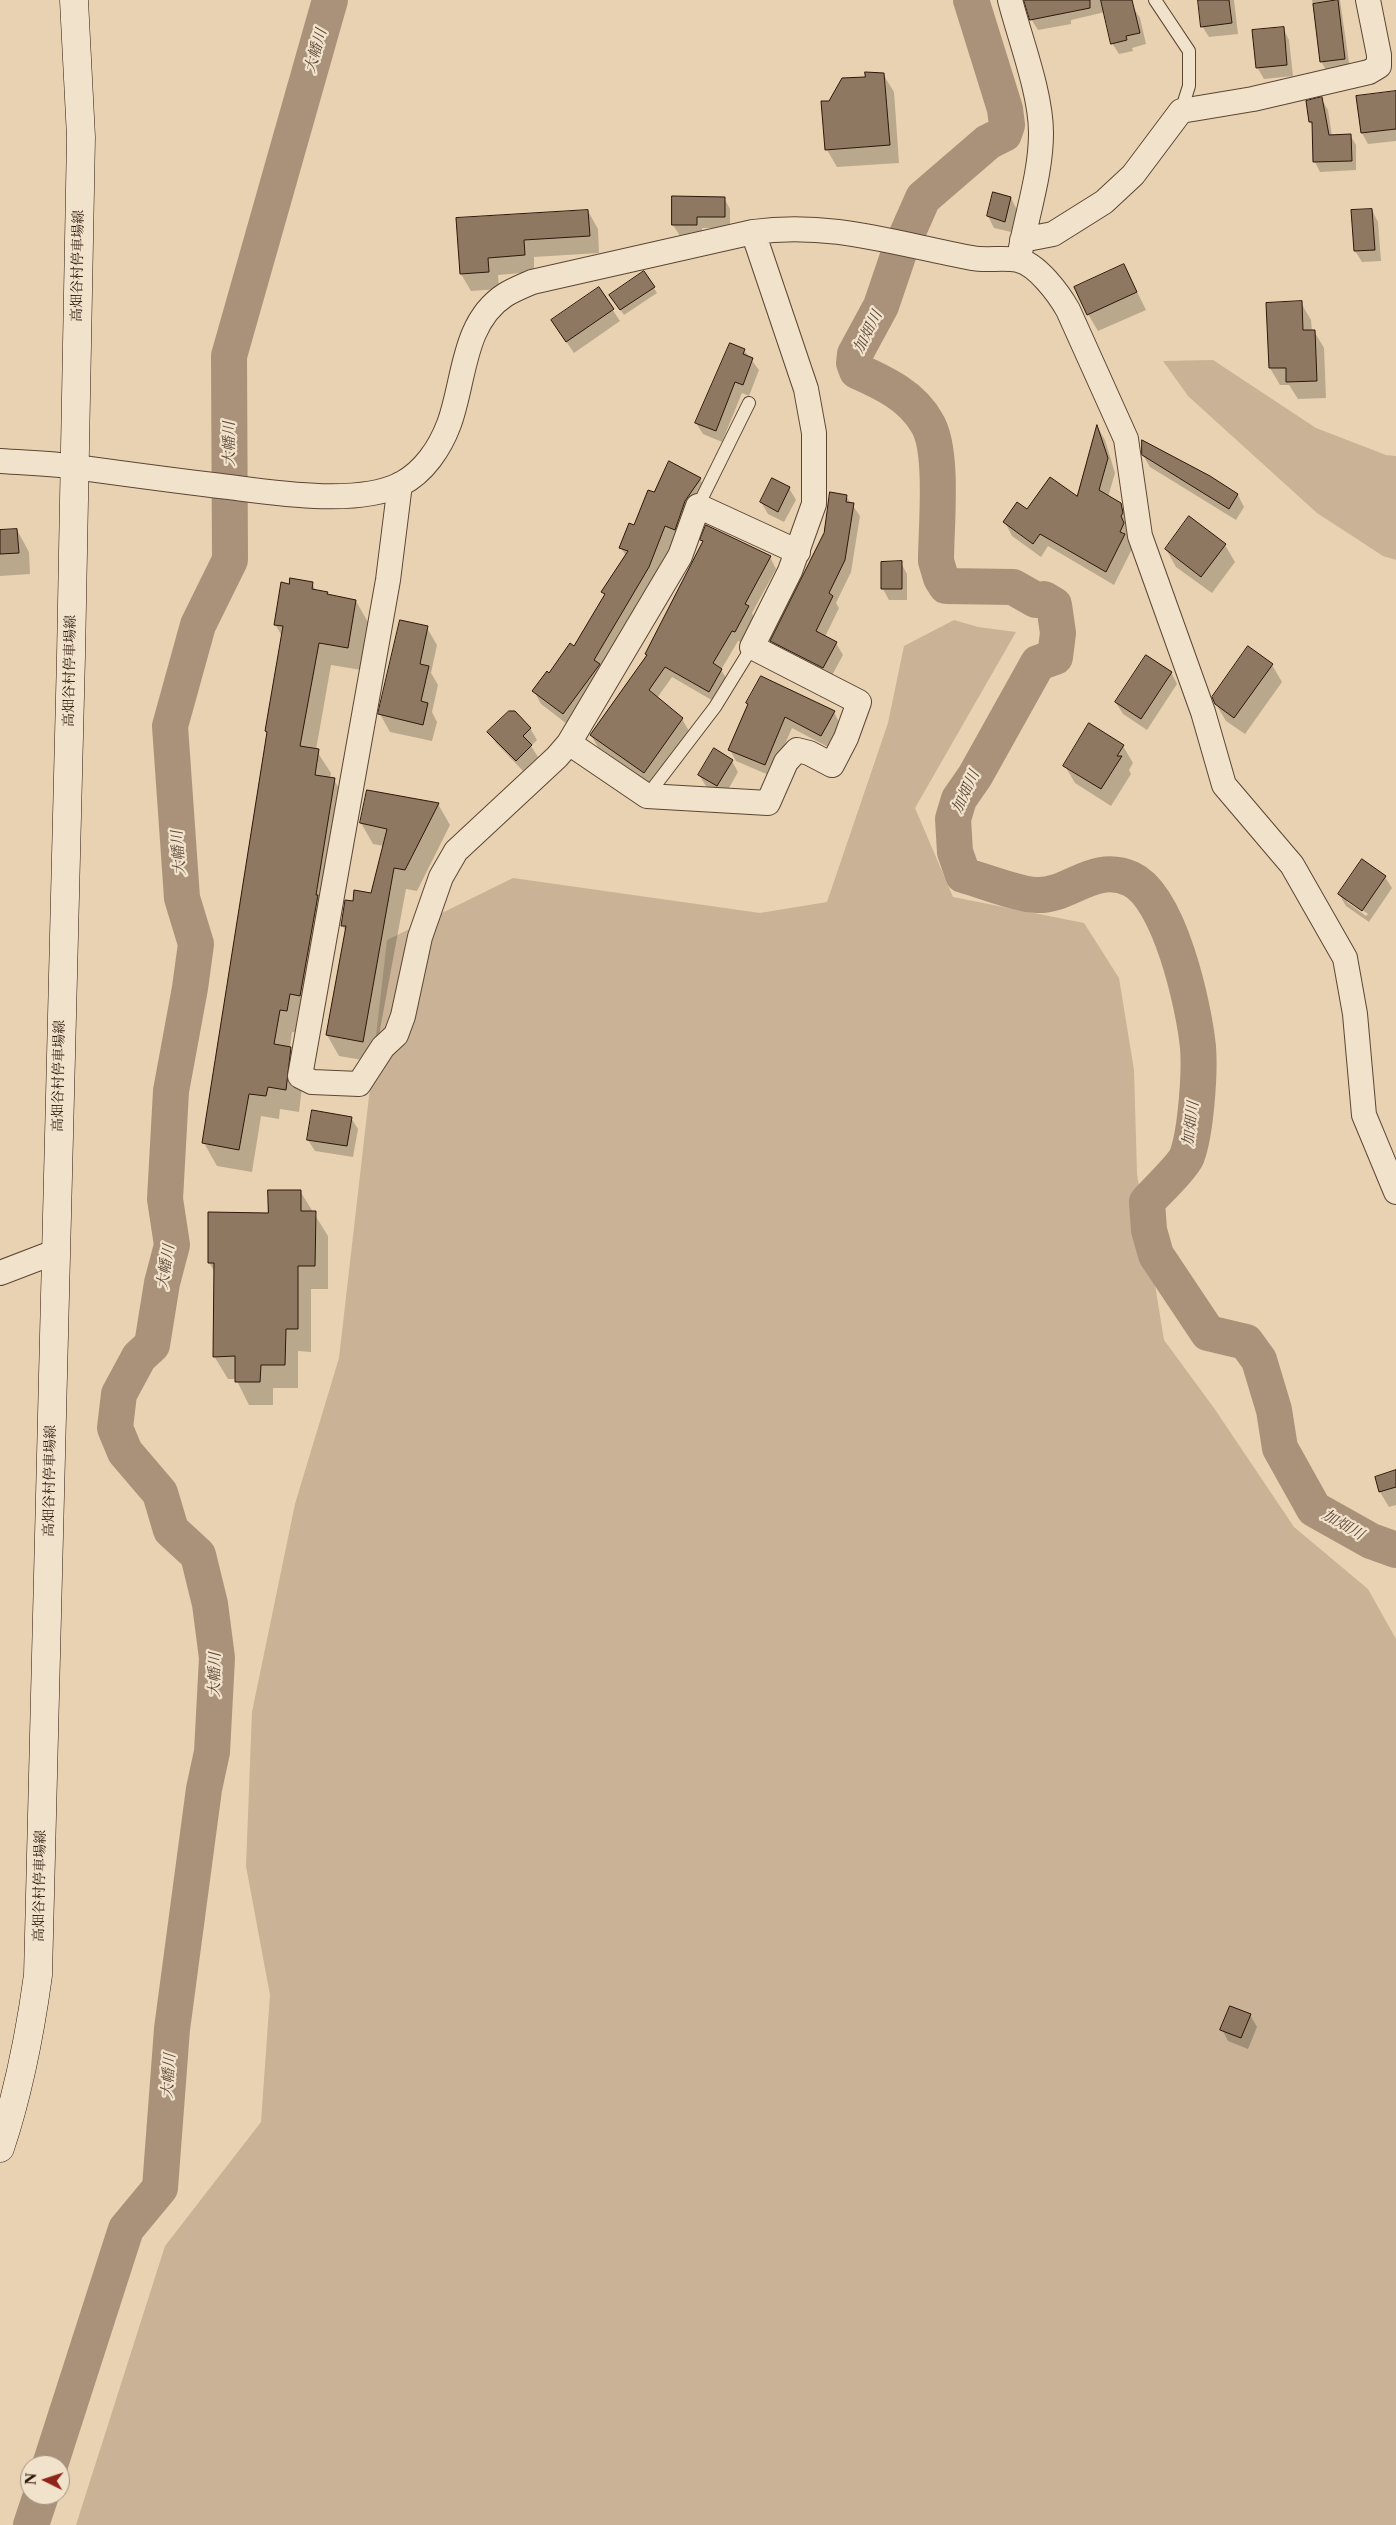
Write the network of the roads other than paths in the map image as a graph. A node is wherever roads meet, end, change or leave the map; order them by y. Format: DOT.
graph roads {
  1 [pos="74,0"];
  2 [pos="1010,0"];
  3 [pos="1155,0"];
  4 [pos="1368,0"];
  5 [pos="1181,111"];
  6 [pos="753,232"];
  7 [pos="1020,250"];
  8 [pos="749,403"];
  9 [pos="0,461"];
  10 [pos="74,467"];
  11 [pos="400,484"];
  12 [pos="698,506"];
  13 [pos="798,552"];
  14 [pos="752,647"];
  15 [pos="569,743"];
  16 [pos="647,796"];
  17 [pos="1396,1192"];
  18 [pos="55,1252"];
  19 [pos="0,1273"];
  20 [pos="0,2148"];
  1 -- 10 [label="main road, 高畑谷村停車場線"];
  2 -- 7 [label="street"];
  3 -- 5 [label="lane"];
  4 -- 5 [label="street"];
  5 -- 7 [label="street"];
  6 -- 7 [label="street"];
  6 -- 11 [label="street"];
  6 -- 13 [label="street"];
  7 -- 17 [label="street"];
  8 -- 12 [label="lane"];
  9 -- 10 [label="street"];
  10 -- 11 [label="street"];
  10 -- 18 [label="main road, 高畑谷村停車場線"];
  11 -- 15 [label="street"];
  12 -- 13 [label="street"];
  12 -- 15 [label="street"];
  13 -- 14 [label="street"];
  14 -- 16 [label="lane"];
  14 -- 16 [label="street"];
  15 -- 16 [label="street"];
  18 -- 19 [label="street"];
  18 -- 20 [label="main road, 高畑谷村停車場線"];
}
